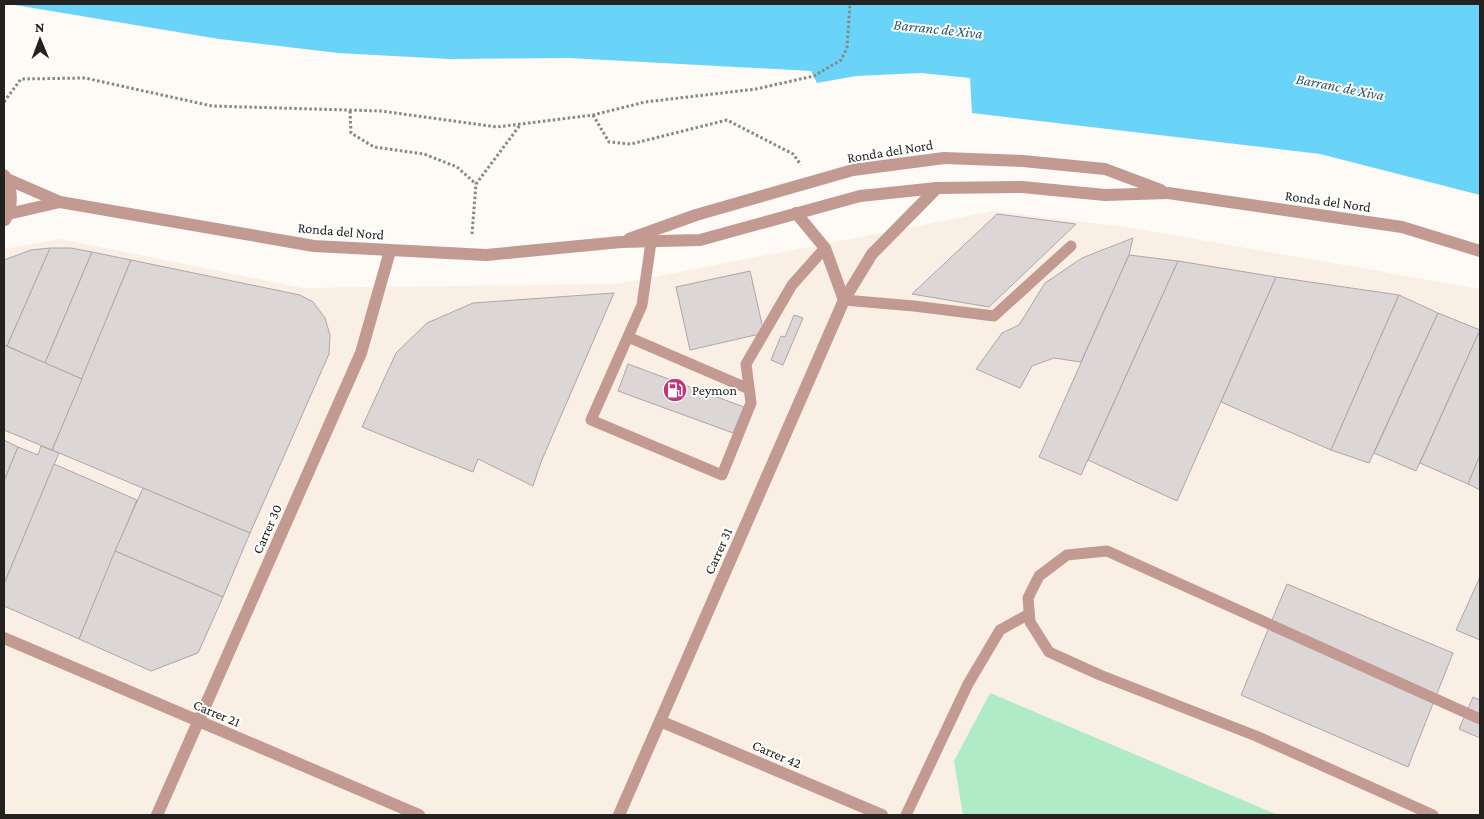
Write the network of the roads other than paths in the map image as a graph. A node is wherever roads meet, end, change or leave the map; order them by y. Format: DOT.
graph roads {
  1 [pos="5,177"];
  2 [pos="937,188"];
  3 [pos="1168,193"];
  4 [pos="60,202"];
  5 [pos="796,213"];
  6 [pos="6,218"];
  7 [pos="621,242"];
  8 [pos="651,242"];
  9 [pos="1071,246"];
  10 [pos="825,248"];
  11 [pos="390,251"];
  12 [pos="1480,251"];
  13 [pos="844,300"];
  14 [pos="628,337"];
  15 [pos="749,389"];
  16 [pos="1029,614"];
  17 [pos="4,638"];
  18 [pos="1480,719"];
  19 [pos="198,721"];
  20 [pos="660,721"];
  21 [pos="157,815"];
  22 [pos="419,815"];
  23 [pos="619,815"];
  24 [pos="882,815"];
  25 [pos="906,815"];
  26 [pos="1433,815"];
  1 -- 4 [label="street, Ronda del Nord"];
  1 -- 6 [label="street"];
  2 -- 3 [label="street, Ronda del Nord"];
  2 -- 5 [label="street, Ronda del Nord"];
  2 -- 13 [label="street, Carrer 31"];
  3 -- 7 [label="street, Ronda del Nord"];
  3 -- 12 [label="street, Ronda del Nord"];
  4 -- 6 [label="street, Ronda del Nord"];
  4 -- 11 [label="street, Ronda del Nord"];
  5 -- 8 [label="street, Ronda del Nord"];
  5 -- 10 [label="street"];
  7 -- 8 [label="street, Ronda del Nord"];
  7 -- 11 [label="street, Ronda del Nord"];
  8 -- 14 [label="lane"];
  9 -- 13 [label="lane"];
  10 -- 13 [label="street"];
  10 -- 15 [label="lane"];
  11 -- 19 [label="street, Carrer 30"];
  13 -- 20 [label="street, Carrer 31"];
  14 -- 15 [label="lane"];
  14 -- 15 [label="lane"];
  16 -- 18 [label="lane"];
  16 -- 25 [label="lane"];
  16 -- 26 [label="lane"];
  17 -- 19 [label="street, Carrer 21"];
  19 -- 21 [label="street, Carrer 30"];
  19 -- 22 [label="street, Carrer 21"];
  20 -- 23 [label="street, Carrer 31"];
  20 -- 24 [label="street, Carrer 42"];
}
